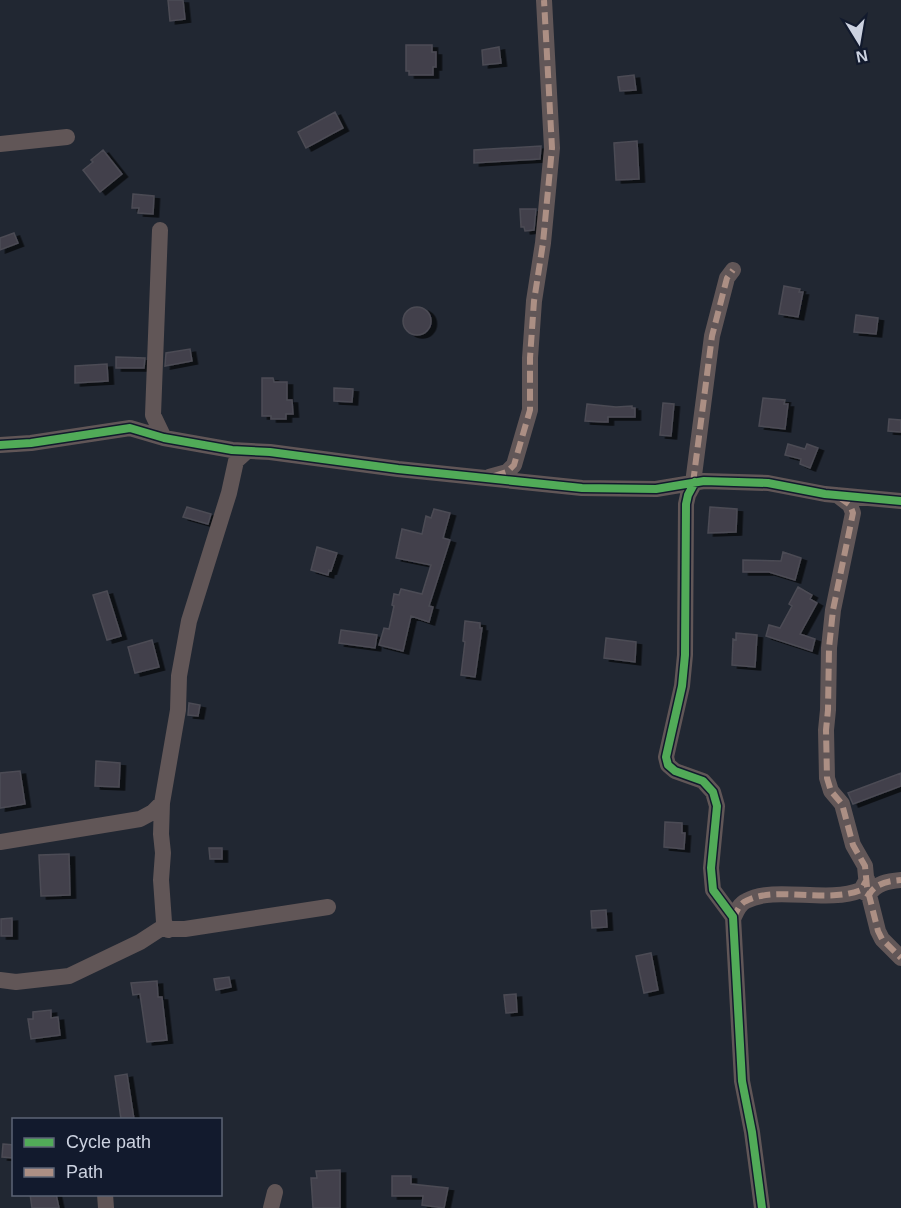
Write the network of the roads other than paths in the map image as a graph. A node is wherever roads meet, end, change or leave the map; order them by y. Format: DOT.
graph roads {
  1 [pos="544,0"];
  2 [pos="67,137"];
  3 [pos="0,144"];
  4 [pos="160,230"];
  5 [pos="733,270"];
  6 [pos="153,415"];
  7 [pos="130,428"];
  8 [pos="164,438"];
  9 [pos="0,445"];
  10 [pos="238,454"];
  11 [pos="514,465"];
  12 [pos="486,478"];
  13 [pos="529,483"];
  14 [pos="688,486"];
  15 [pos="837,495"];
  16 [pos="862,497"];
  17 [pos="901,501"];
  18 [pos="853,513"];
  19 [pos="162,803"];
  20 [pos="140,819"];
  21 [pos="161,834"];
  22 [pos="0,842"];
  23 [pos="901,880"];
  24 [pos="866,888"];
  25 [pos="717,896"];
  26 [pos="746,900"];
  27 [pos="328,907"];
  28 [pos="733,919"];
  29 [pos="164,927"];
  30 [pos="901,958"];
  31 [pos="0,980"];
  32 [pos="762,1208"];
  1 -- 11 [label="street"];
  2 -- 3 [label="street"];
  4 -- 6 [label="street"];
  5 -- 14 [label="street"];
  6 -- 7 [label="street"];
  6 -- 8 [label="street"];
  7 -- 8 [label="street"];
  7 -- 9 [label="street"];
  8 -- 10 [label="street"];
  10 -- 12 [label="street"];
  10 -- 19 [label="street"];
  11 -- 12 [label="street"];
  11 -- 13 [label="street"];
  12 -- 13 [label="street"];
  13 -- 14 [label="street"];
  14 -- 15 [label="street"];
  14 -- 25 [label="street"];
  15 -- 16 [label="street"];
  15 -- 18 [label="street"];
  16 -- 17 [label="street"];
  16 -- 18 [label="street"];
  18 -- 24 [label="street"];
  19 -- 20 [label="street"];
  19 -- 21 [label="street"];
  20 -- 21 [label="street"];
  20 -- 22 [label="street"];
  21 -- 29 [label="street"];
  23 -- 24 [label="street"];
  24 -- 26 [label="street"];
  24 -- 30 [label="street"];
  25 -- 26 [label="street"];
  25 -- 28 [label="street"];
  26 -- 28 [label="street"];
  27 -- 29 [label="street"];
  28 -- 32 [label="street"];
  29 -- 31 [label="street"];
}
